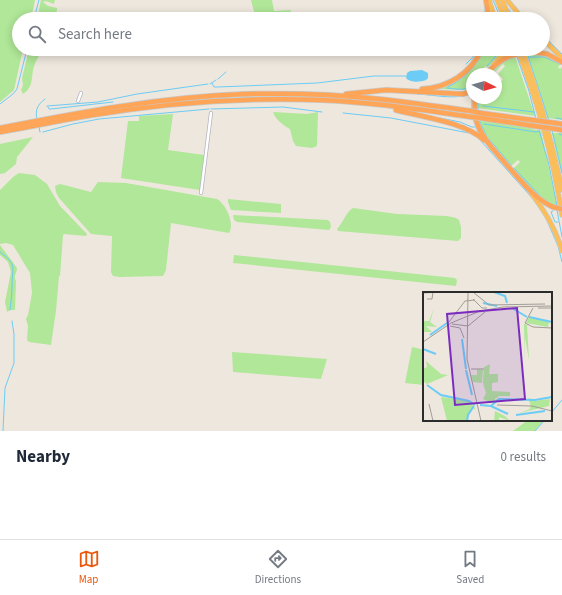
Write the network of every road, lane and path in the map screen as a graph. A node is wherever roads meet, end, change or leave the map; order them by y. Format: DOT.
graph roads {
  1 [pos="488,0"];
  2 [pos="497,0"];
  3 [pos="502,0"];
  4 [pos="507,0"];
  5 [pos="489,12"];
  6 [pos="492,12"];
  7 [pos="502,12"];
  8 [pos="507,12"];
  9 [pos="517,12"];
  10 [pos="550,46"];
  11 [pos="478,56"];
  12 [pos="500,56"];
  13 [pos="510,56"];
  14 [pos="520,56"];
  15 [pos="524,56"];
  16 [pos="550,56"];
  17 [pos="562,58"];
  18 [pos="562,62"];
  19 [pos="491,68"];
  20 [pos="398,90"];
  21 [pos="81,93"];
  22 [pos="466,93"];
  23 [pos="322,95"];
  24 [pos="78,101"];
  25 [pos="377,104"];
  26 [pos="475,104"];
  27 [pos="211,113"];
  28 [pos="480,115"];
  29 [pos="40,123"];
  30 [pos="562,124"];
  31 [pos="0,128"];
  32 [pos="562,130"];
  33 [pos="0,132"];
  34 [pos="494,150"];
  35 [pos="522,182"];
  36 [pos="562,190"];
  37 [pos="201,193"];
  38 [pos="562,210"];
  39 [pos="562,215"];
  40 [pos="562,251"];
  1 -- 5 [label="highway"];
  1 -- 6 [label="highway"];
  2 -- 7 [label="highway"];
  3 -- 8 [label="highway"];
  4 -- 9 [label="highway"];
  10 -- 17 [label="highway"];
  11 -- 20 [label="highway"];
  12 -- 19 [label="highway"];
  13 -- 19 [label="highway, bridge"];
  14 -- 39 [label="highway"];
  15 -- 36 [label="highway"];
  16 -- 18 [label="highway, bridge"];
  20 -- 22 [label="highway"];
  20 -- 23 [label="highway"];
  21 -- 24 [label="street"];
  23 -- 28 [label="highway, bridge"];
  23 -- 29 [label="highway"];
  25 -- 28 [label="highway, bridge"];
  25 -- 29 [label="highway"];
  25 -- 34 [label="highway"];
  26 -- 34 [label="highway"];
  27 -- 37 [label="street"];
  28 -- 30 [label="highway, bridge"];
  28 -- 32 [label="highway, bridge"];
  29 -- 31 [label="highway"];
  29 -- 33 [label="highway"];
  34 -- 35 [label="highway"];
  35 -- 38 [label="highway, bridge"];
  35 -- 40 [label="highway"];
}
